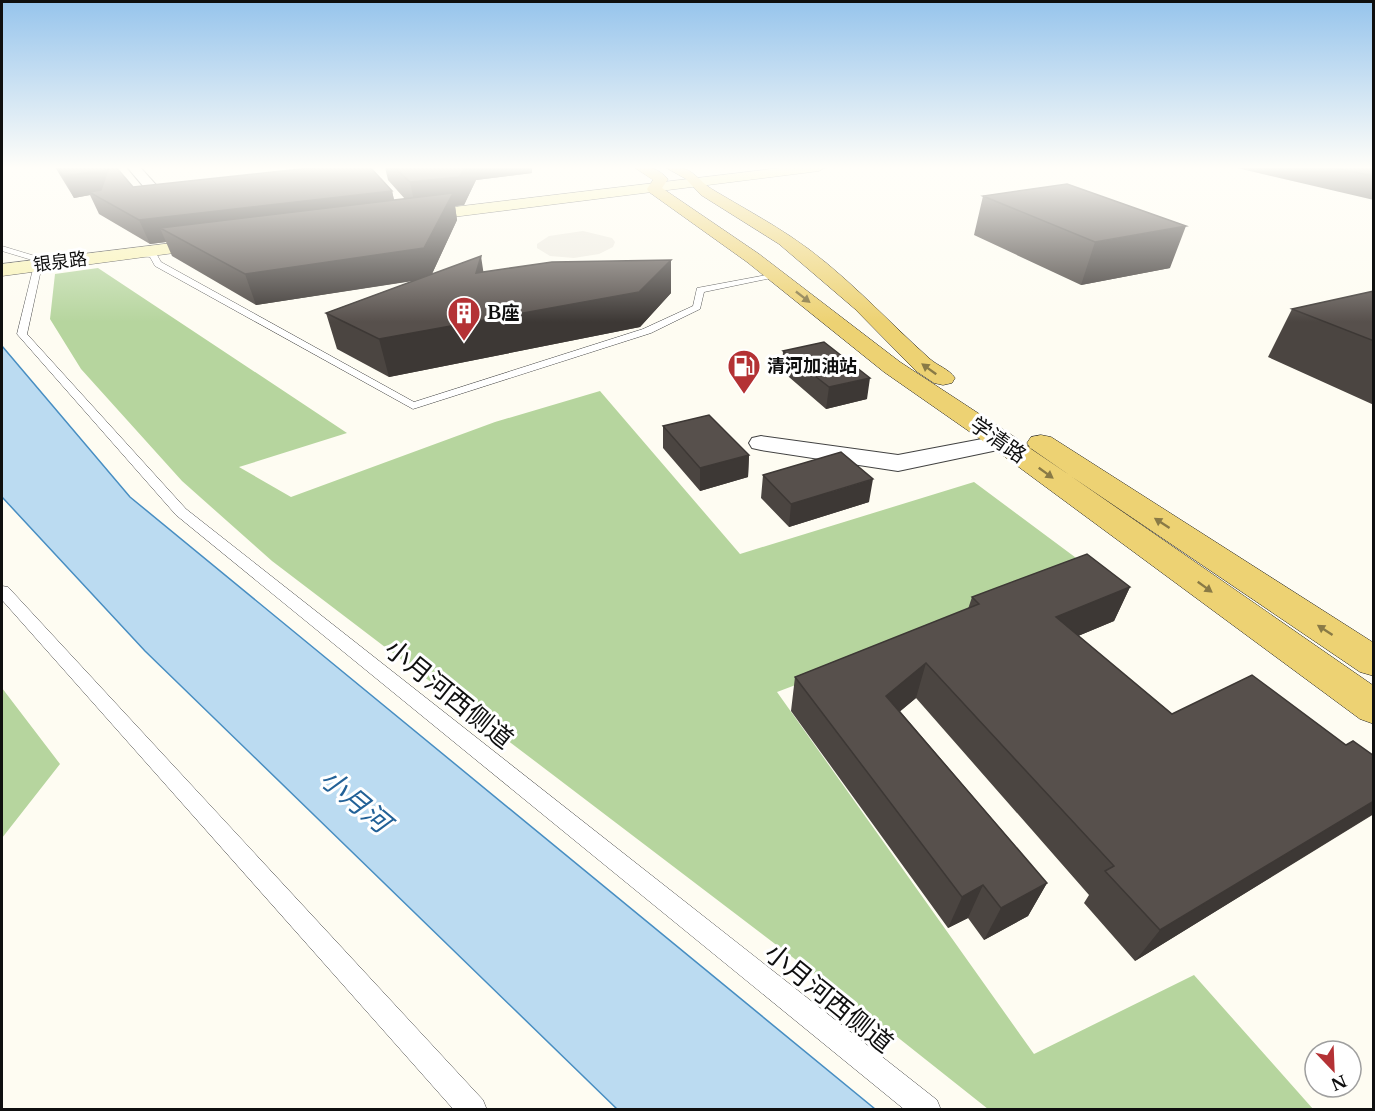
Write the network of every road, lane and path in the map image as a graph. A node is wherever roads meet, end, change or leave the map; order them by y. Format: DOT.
graph roads {
  1 [pos="715,219"];
  2 [pos="750,219"];
  3 [pos="133,253"];
  4 [pos="4,262"];
  5 [pos="35,262"];
  6 [pos="777,276"];
  7 [pos="761,442"];
  8 [pos="1004,442"];
  9 [pos="2,591"];
  10 [pos="1374,662"];
  11 [pos="1374,708"];
  12 [pos="473,1110"];
  13 [pos="927,1110"];
  1 -- 6 [label="main road, 学清路"];
  10 -- 2 [label="main road, 学清路, one-way"];
  3 -- 5 [label="main road, 银泉路"];
  3 -- 5 [label="main road, 银泉路"];
  3 -- 6 [label="lane"];
  4 -- 5 [label="main road, 银泉路"];
  4 -- 5 [label="lane"];
  5 -- 13 [label="lane, 小月河西侧道"];
  6 -- 8 [label="main road, 学清路, one-way"];
  7 -- 8 [label="street"];
  8 -- 11 [label="main road, 学清路, one-way"];
  9 -- 12 [label="lane"];
}
